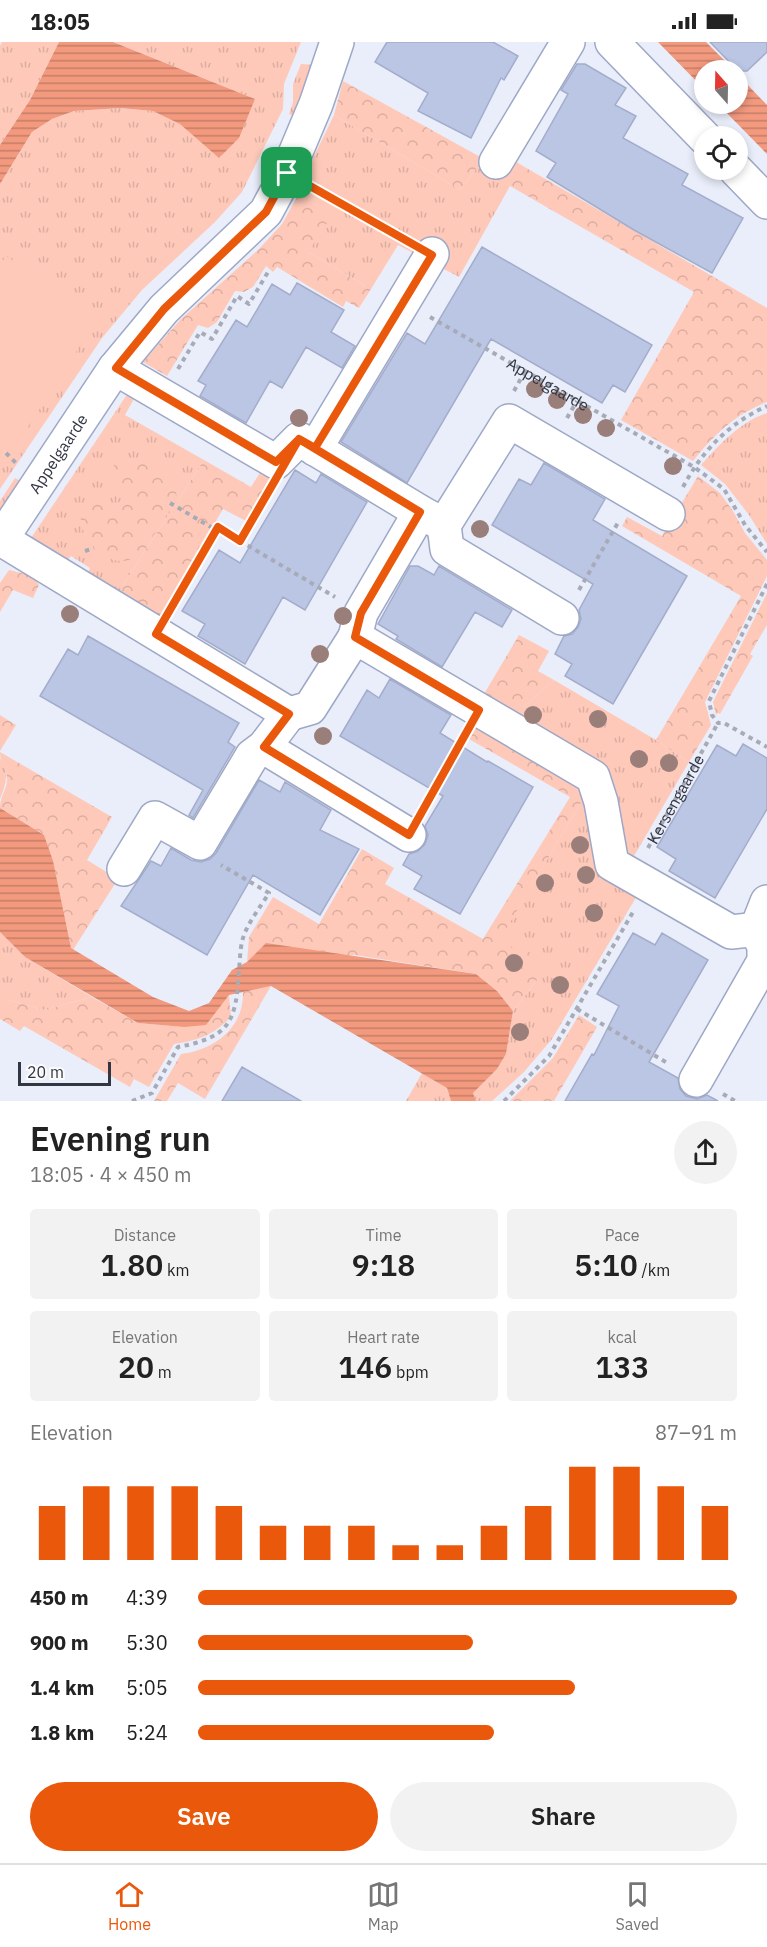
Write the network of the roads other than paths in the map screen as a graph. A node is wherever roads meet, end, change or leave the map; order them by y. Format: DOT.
graph roads {
  1 [pos="337,42"];
  2 [pos="568,42"];
  3 [pos="612,42"];
  4 [pos="694,127"];
  5 [pos="496,162"];
  6 [pos="746,180"];
  7 [pos="767,202"];
  8 [pos="432,255"];
  9 [pos="116,368"];
  10 [pos="315,448"];
  11 [pos="668,514"];
  12 [pos="432,519"];
  13 [pos="1,540"];
  14 [pos="562,618"];
  15 [pos="358,625"];
  16 [pos="289,714"];
  17 [pos="264,747"];
  18 [pos="409,835"];
  19 [pos="124,869"];
  20 [pos="763,920"];
  21 [pos="696,1080"];
  1 -- 9 [label="street, Appelgaarde"];
  2 -- 5 [label="street"];
  3 -- 4 [label="street"];
  6 -- 7 [label="street"];
  8 -- 10 [label="street"];
  9 -- 10 [label="street"];
  9 -- 13 [label="street, Appelgaarde"];
  10 -- 12 [label="street"];
  11 -- 12 [label="street"];
  12 -- 14 [label="street"];
  12 -- 15 [label="street"];
  13 -- 16 [label="street, Appelgaarde"];
  15 -- 16 [label="street"];
  15 -- 20 [label="street"];
  16 -- 17 [label="street"];
  17 -- 18 [label="street"];
  17 -- 19 [label="street"];
  20 -- 21 [label="street"];
}
